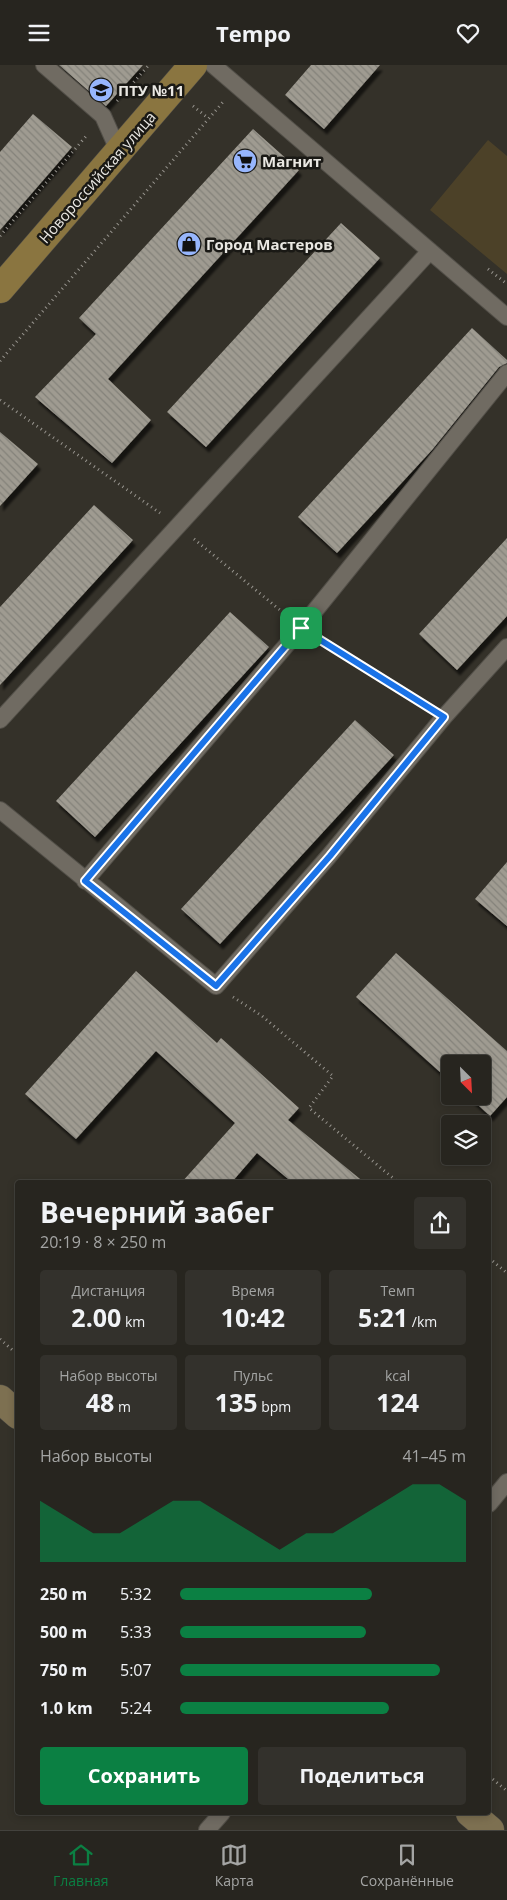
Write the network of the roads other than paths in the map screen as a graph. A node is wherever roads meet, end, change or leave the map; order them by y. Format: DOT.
graph roads {
  1 [pos="44,65"];
  2 [pos="193,65"];
  3 [pos="213,65"];
  4 [pos="119,152"];
  5 [pos="430,251"];
  6 [pos="0,289"];
  7 [pos="507,317"];
  8 [pos="507,373"];
  9 [pos="507,647"];
  10 [pos="0,720"];
  11 [pos="0,809"];
  12 [pos="85,881"];
  13 [pos="0,1399"];
  14 [pos="15,1412"];
  15 [pos="507,1482"];
  16 [pos="491,1501"];
  17 [pos="220,1815"];
  18 [pos="472,1815"];
  19 [pos="207,1830"];
  20 [pos="490,1830"];
  1 -- 4 [label="lane"];
  2 -- 4 [label="main road, Новороссийская улица"];
  3 -- 5 [label="lane"];
  4 -- 6 [label="main road, Новороссийская улица"];
  5 -- 7 [label="lane"];
  5 -- 10 [label="lane"];
  8 -- 12 [label="lane"];
  9 -- 12 [label="lane"];
  11 -- 12 [label="lane"];
  13 -- 14 [label="main road"];
  15 -- 16 [label="lane"];
  17 -- 19 [label="lane"];
  18 -- 20 [label="main road"];
}
